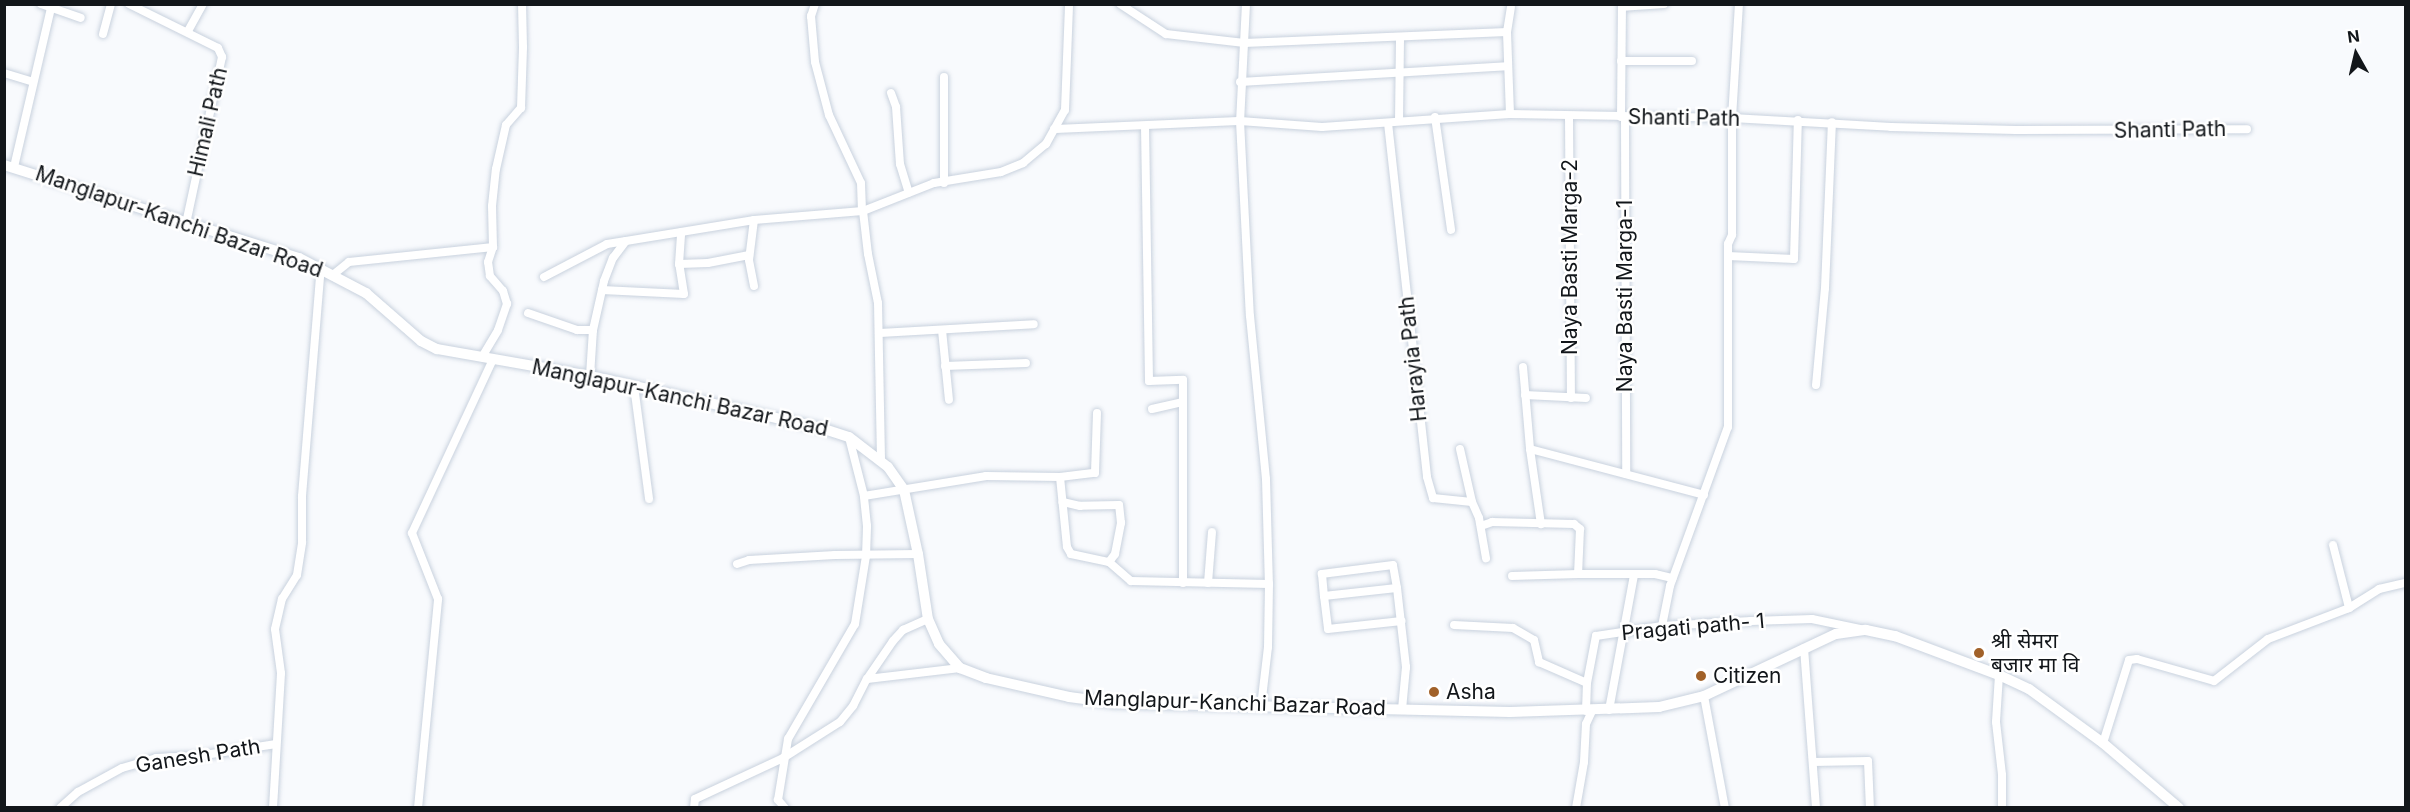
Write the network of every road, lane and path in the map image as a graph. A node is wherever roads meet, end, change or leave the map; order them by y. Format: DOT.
graph roads {
  1 [pos="40,4"];
  2 [pos="111,4"];
  3 [pos="129,4"];
  4 [pos="203,4"];
  5 [pos="522,4"];
  6 [pos="816,4"];
  7 [pos="1069,4"];
  8 [pos="1120,4"];
  9 [pos="1246,4"];
  10 [pos="1664,4"];
  11 [pos="1739,4"];
  12 [pos="1622,6"];
  13 [pos="1511,7"];
  14 [pos="51,8"];
  15 [pos="81,18"];
  16 [pos="188,31"];
  17 [pos="1507,32"];
  18 [pos="103,34"];
  19 [pos="1400,38"];
  20 [pos="1244,43"];
  21 [pos="1621,61"];
  22 [pos="1692,62"];
  23 [pos="1507,66"];
  24 [pos="4,73"];
  25 [pos="1399,73"];
  26 [pos="944,77"];
  27 [pos="33,82"];
  28 [pos="1240,82"];
  29 [pos="891,93"];
  30 [pos="1510,114"];
  31 [pos="1569,116"];
  32 [pos="1435,117"];
  33 [pos="1623,118"];
  34 [pos="1732,118"];
  35 [pos="1798,120"];
  36 [pos="1240,121"];
  37 [pos="1399,121"];
  38 [pos="1832,122"];
  39 [pos="1388,123"];
  40 [pos="1145,126"];
  41 [pos="1054,129"];
  42 [pos="2247,129"];
  43 [pos="9,166"];
  44 [pos="944,183"];
  45 [pos="909,193"];
  46 [pos="863,211"];
  47 [pos="754,220"];
  48 [pos="186,223"];
  49 [pos="1450,230"];
  50 [pos="681,232"];
  51 [pos="626,241"];
  52 [pos="493,247"];
  53 [pos="750,255"];
  54 [pos="1728,256"];
  55 [pos="679,264"];
  56 [pos="321,267"];
  57 [pos="334,274"];
  58 [pos="544,278"];
  59 [pos="754,286"];
  60 [pos="602,290"];
  61 [pos="528,312"];
  62 [pos="1034,324"];
  63 [pos="593,330"];
  64 [pos="942,330"];
  65 [pos="880,333"];
  66 [pos="488,358"];
  67 [pos="1026,363"];
  68 [pos="945,366"];
  69 [pos="1523,367"];
  70 [pos="590,376"];
  71 [pos="1816,385"];
  72 [pos="634,386"];
  73 [pos="1525,395"];
  74 [pos="1571,398"];
  75 [pos="1586,398"];
  76 [pos="949,400"];
  77 [pos="1182,402"];
  78 [pos="1152,409"];
  79 [pos="1097,413"];
  80 [pos="849,437"];
  81 [pos="1460,449"];
  82 [pos="1530,449"];
  83 [pos="881,461"];
  84 [pos="1626,474"];
  85 [pos="1060,477"];
  86 [pos="904,490"];
  87 [pos="1704,495"];
  88 [pos="864,496"];
  89 [pos="649,499"];
  90 [pos="1062,502"];
  91 [pos="1472,502"];
  92 [pos="1541,524"];
  93 [pos="1480,526"];
  94 [pos="1212,532"];
  95 [pos="2333,545"];
  96 [pos="918,555"];
  97 [pos="866,556"];
  98 [pos="1486,558"];
  99 [pos="1109,562"];
  100 [pos="736,564"];
  101 [pos="1578,574"];
  102 [pos="1634,575"];
  103 [pos="1512,576"];
  104 [pos="1673,578"];
  105 [pos="1183,583"];
  106 [pos="1208,583"];
  107 [pos="2406,583"];
  108 [pos="1269,584"];
  109 [pos="1397,588"];
  110 [pos="1324,596"];
  111 [pos="2349,608"];
  112 [pos="928,619"];
  113 [pos="1402,621"];
  114 [pos="1454,625"];
  115 [pos="1662,626"];
  116 [pos="1866,630"];
  117 [pos="1624,631"];
  118 [pos="1804,648"];
  119 [pos="960,668"];
  120 [pos="1999,675"];
  121 [pos="867,679"];
  122 [pos="1587,683"];
  123 [pos="1704,696"];
  124 [pos="1261,707"];
  125 [pos="1402,709"];
  126 [pos="1609,710"];
  127 [pos="1589,711"];
  128 [pos="2103,743"];
  129 [pos="276,744"];
  130 [pos="783,758"];
  131 [pos="1813,762"];
  132 [pos="60,807"];
  133 [pos="273,807"];
  134 [pos="418,807"];
  135 [pos="694,807"];
  136 [pos="785,807"];
  137 [pos="1576,807"];
  138 [pos="1725,807"];
  139 [pos="1816,807"];
  140 [pos="1870,807"];
  141 [pos="2002,807"];
  142 [pos="2179,807"];
  1 -- 14 [label="street"];
  2 -- 18 [label="street"];
  3 -- 16 [label="street, Himali Path"];
  4 -- 16 [label="street"];
  5 -- 52 [label="street"];
  6 -- 46 [label="street"];
  7 -- 41 [label="street"];
  8 -- 20 [label="street"];
  9 -- 20 [label="street"];
  10 -- 12 [label="street"];
  11 -- 34 [label="street"];
  12 -- 21 [label="street, Naya Basti Marga-1"];
  13 -- 17 [label="street"];
  14 -- 15 [label="street"];
  14 -- 27 [label="street"];
  16 -- 48 [label="street, Himali Path"];
  17 -- 19 [label="street"];
  17 -- 23 [label="street"];
  19 -- 20 [label="street"];
  19 -- 25 [label="street"];
  20 -- 28 [label="street"];
  21 -- 22 [label="street"];
  21 -- 33 [label="street, Naya Basti Marga-1"];
  23 -- 25 [label="street"];
  23 -- 30 [label="street"];
  24 -- 27 [label="street"];
  25 -- 28 [label="street"];
  25 -- 37 [label="street"];
  26 -- 44 [label="street"];
  27 -- 43 [label="street"];
  28 -- 36 [label="street"];
  29 -- 45 [label="street"];
  30 -- 31 [label="street, Shanti Path"];
  30 -- 32 [label="street, Shanti Path"];
  31 -- 33 [label="street, Shanti Path"];
  31 -- 74 [label="street, Naya Basti Marga-2"];
  32 -- 37 [label="street, Shanti Path"];
  32 -- 49 [label="street"];
  33 -- 34 [label="street, Shanti Path"];
  33 -- 84 [label="street, Naya Basti Marga-1"];
  34 -- 35 [label="street, Shanti Path"];
  34 -- 54 [label="street"];
  35 -- 38 [label="street, Shanti Path"];
  35 -- 54 [label="street"];
  36 -- 39 [label="street, Shanti Path"];
  36 -- 40 [label="street, Shanti Path"];
  36 -- 108 [label="street"];
  37 -- 39 [label="street, Shanti Path"];
  38 -- 42 [label="street, Shanti Path"];
  38 -- 71 [label="street"];
  39 -- 91 [label="street, Harayia Path"];
  40 -- 41 [label="street, Shanti Path"];
  40 -- 77 [label="street"];
  41 -- 44 [label="street"];
  43 -- 48 [label="street, Manglapur-Kanchi Bazar Road"];
  44 -- 45 [label="street"];
  45 -- 46 [label="street"];
  46 -- 47 [label="street"];
  46 -- 65 [label="street"];
  47 -- 50 [label="street"];
  47 -- 53 [label="street"];
  48 -- 56 [label="street, Manglapur-Kanchi Bazar Road"];
  50 -- 51 [label="street"];
  50 -- 55 [label="street"];
  51 -- 58 [label="street"];
  51 -- 60 [label="street"];
  52 -- 57 [label="street"];
  52 -- 66 [label="street"];
  53 -- 55 [label="street"];
  53 -- 59 [label="street"];
  54 -- 87 [label="street"];
  55 -- 60 [label="street"];
  56 -- 57 [label="street, Manglapur-Kanchi Bazar Road"];
  56 -- 129 [label="street"];
  57 -- 66 [label="street, Manglapur-Kanchi Bazar Road"];
  60 -- 63 [label="street"];
  61 -- 63 [label="street"];
  62 -- 64 [label="street"];
  63 -- 70 [label="street"];
  64 -- 65 [label="street"];
  64 -- 68 [label="street"];
  65 -- 83 [label="street"];
  66 -- 70 [label="street, Manglapur-Kanchi Bazar Road"];
  66 -- 134 [label="street"];
  67 -- 68 [label="street"];
  68 -- 76 [label="street"];
  69 -- 73 [label="street"];
  70 -- 72 [label="street, Manglapur-Kanchi Bazar Road"];
  72 -- 80 [label="street, Manglapur-Kanchi Bazar Road"];
  72 -- 89 [label="street"];
  73 -- 74 [label="street"];
  73 -- 82 [label="street"];
  74 -- 75 [label="street"];
  77 -- 78 [label="street"];
  77 -- 105 [label="street"];
  79 -- 85 [label="street"];
  80 -- 83 [label="street, Manglapur-Kanchi Bazar Road"];
  80 -- 88 [label="street"];
  81 -- 91 [label="street"];
  82 -- 84 [label="street"];
  82 -- 92 [label="street"];
  83 -- 86 [label="street, Manglapur-Kanchi Bazar Road"];
  84 -- 87 [label="street"];
  85 -- 86 [label="street"];
  85 -- 90 [label="street"];
  86 -- 88 [label="street"];
  86 -- 96 [label="street, Manglapur-Kanchi Bazar Road"];
  87 -- 104 [label="street"];
  88 -- 97 [label="street"];
  90 -- 99 [label="street"];
  90 -- 99 [label="street"];
  91 -- 93 [label="street"];
  92 -- 93 [label="street"];
  92 -- 101 [label="street"];
  93 -- 98 [label="street"];
  94 -- 106 [label="street"];
  95 -- 111 [label="street"];
  96 -- 97 [label="street"];
  96 -- 112 [label="street, Manglapur-Kanchi Bazar Road"];
  97 -- 100 [label="street"];
  97 -- 130 [label="street"];
  99 -- 105 [label="street"];
  101 -- 102 [label="street"];
  101 -- 103 [label="street"];
  102 -- 104 [label="street"];
  102 -- 117 [label="street"];
  104 -- 115 [label="street"];
  105 -- 106 [label="street"];
  106 -- 108 [label="street"];
  107 -- 111 [label="street"];
  108 -- 124 [label="street"];
  109 -- 110 [label="street"];
  109 -- 110 [label="street"];
  109 -- 113 [label="street"];
  110 -- 113 [label="street"];
  111 -- 128 [label="street"];
  112 -- 119 [label="street, Manglapur-Kanchi Bazar Road"];
  112 -- 121 [label="street"];
  113 -- 125 [label="street"];
  114 -- 122 [label="street"];
  115 -- 116 [label="street, Pragati path- 1"];
  115 -- 117 [label="street, Pragati path- 1"];
  116 -- 118 [label="street, Manglapur-Kanchi Bazar Road"];
  116 -- 120 [label="street, Manglapur-Kanchi Bazar Road"];
  117 -- 122 [label="street, Pragati path- 1"];
  117 -- 126 [label="street"];
  118 -- 123 [label="street, Manglapur-Kanchi Bazar Road"];
  118 -- 131 [label="street"];
  119 -- 121 [label="street"];
  119 -- 124 [label="street, Manglapur-Kanchi Bazar Road"];
  120 -- 128 [label="street, Manglapur-Kanchi Bazar Road"];
  120 -- 141 [label="street"];
  121 -- 130 [label="street"];
  122 -- 127 [label="street, Pragati path- 1"];
  123 -- 126 [label="street, Manglapur-Kanchi Bazar Road"];
  123 -- 138 [label="street"];
  124 -- 125 [label="street, Manglapur-Kanchi Bazar Road"];
  125 -- 127 [label="street, Manglapur-Kanchi Bazar Road"];
  126 -- 127 [label="street, Manglapur-Kanchi Bazar Road"];
  127 -- 137 [label="street, Pragati path- 1"];
  128 -- 142 [label="street, Manglapur-Kanchi Bazar Road"];
  129 -- 132 [label="street, Ganesh Path"];
  129 -- 133 [label="street"];
  130 -- 135 [label="street"];
  130 -- 136 [label="street"];
  131 -- 139 [label="street"];
  131 -- 140 [label="street"];
}
